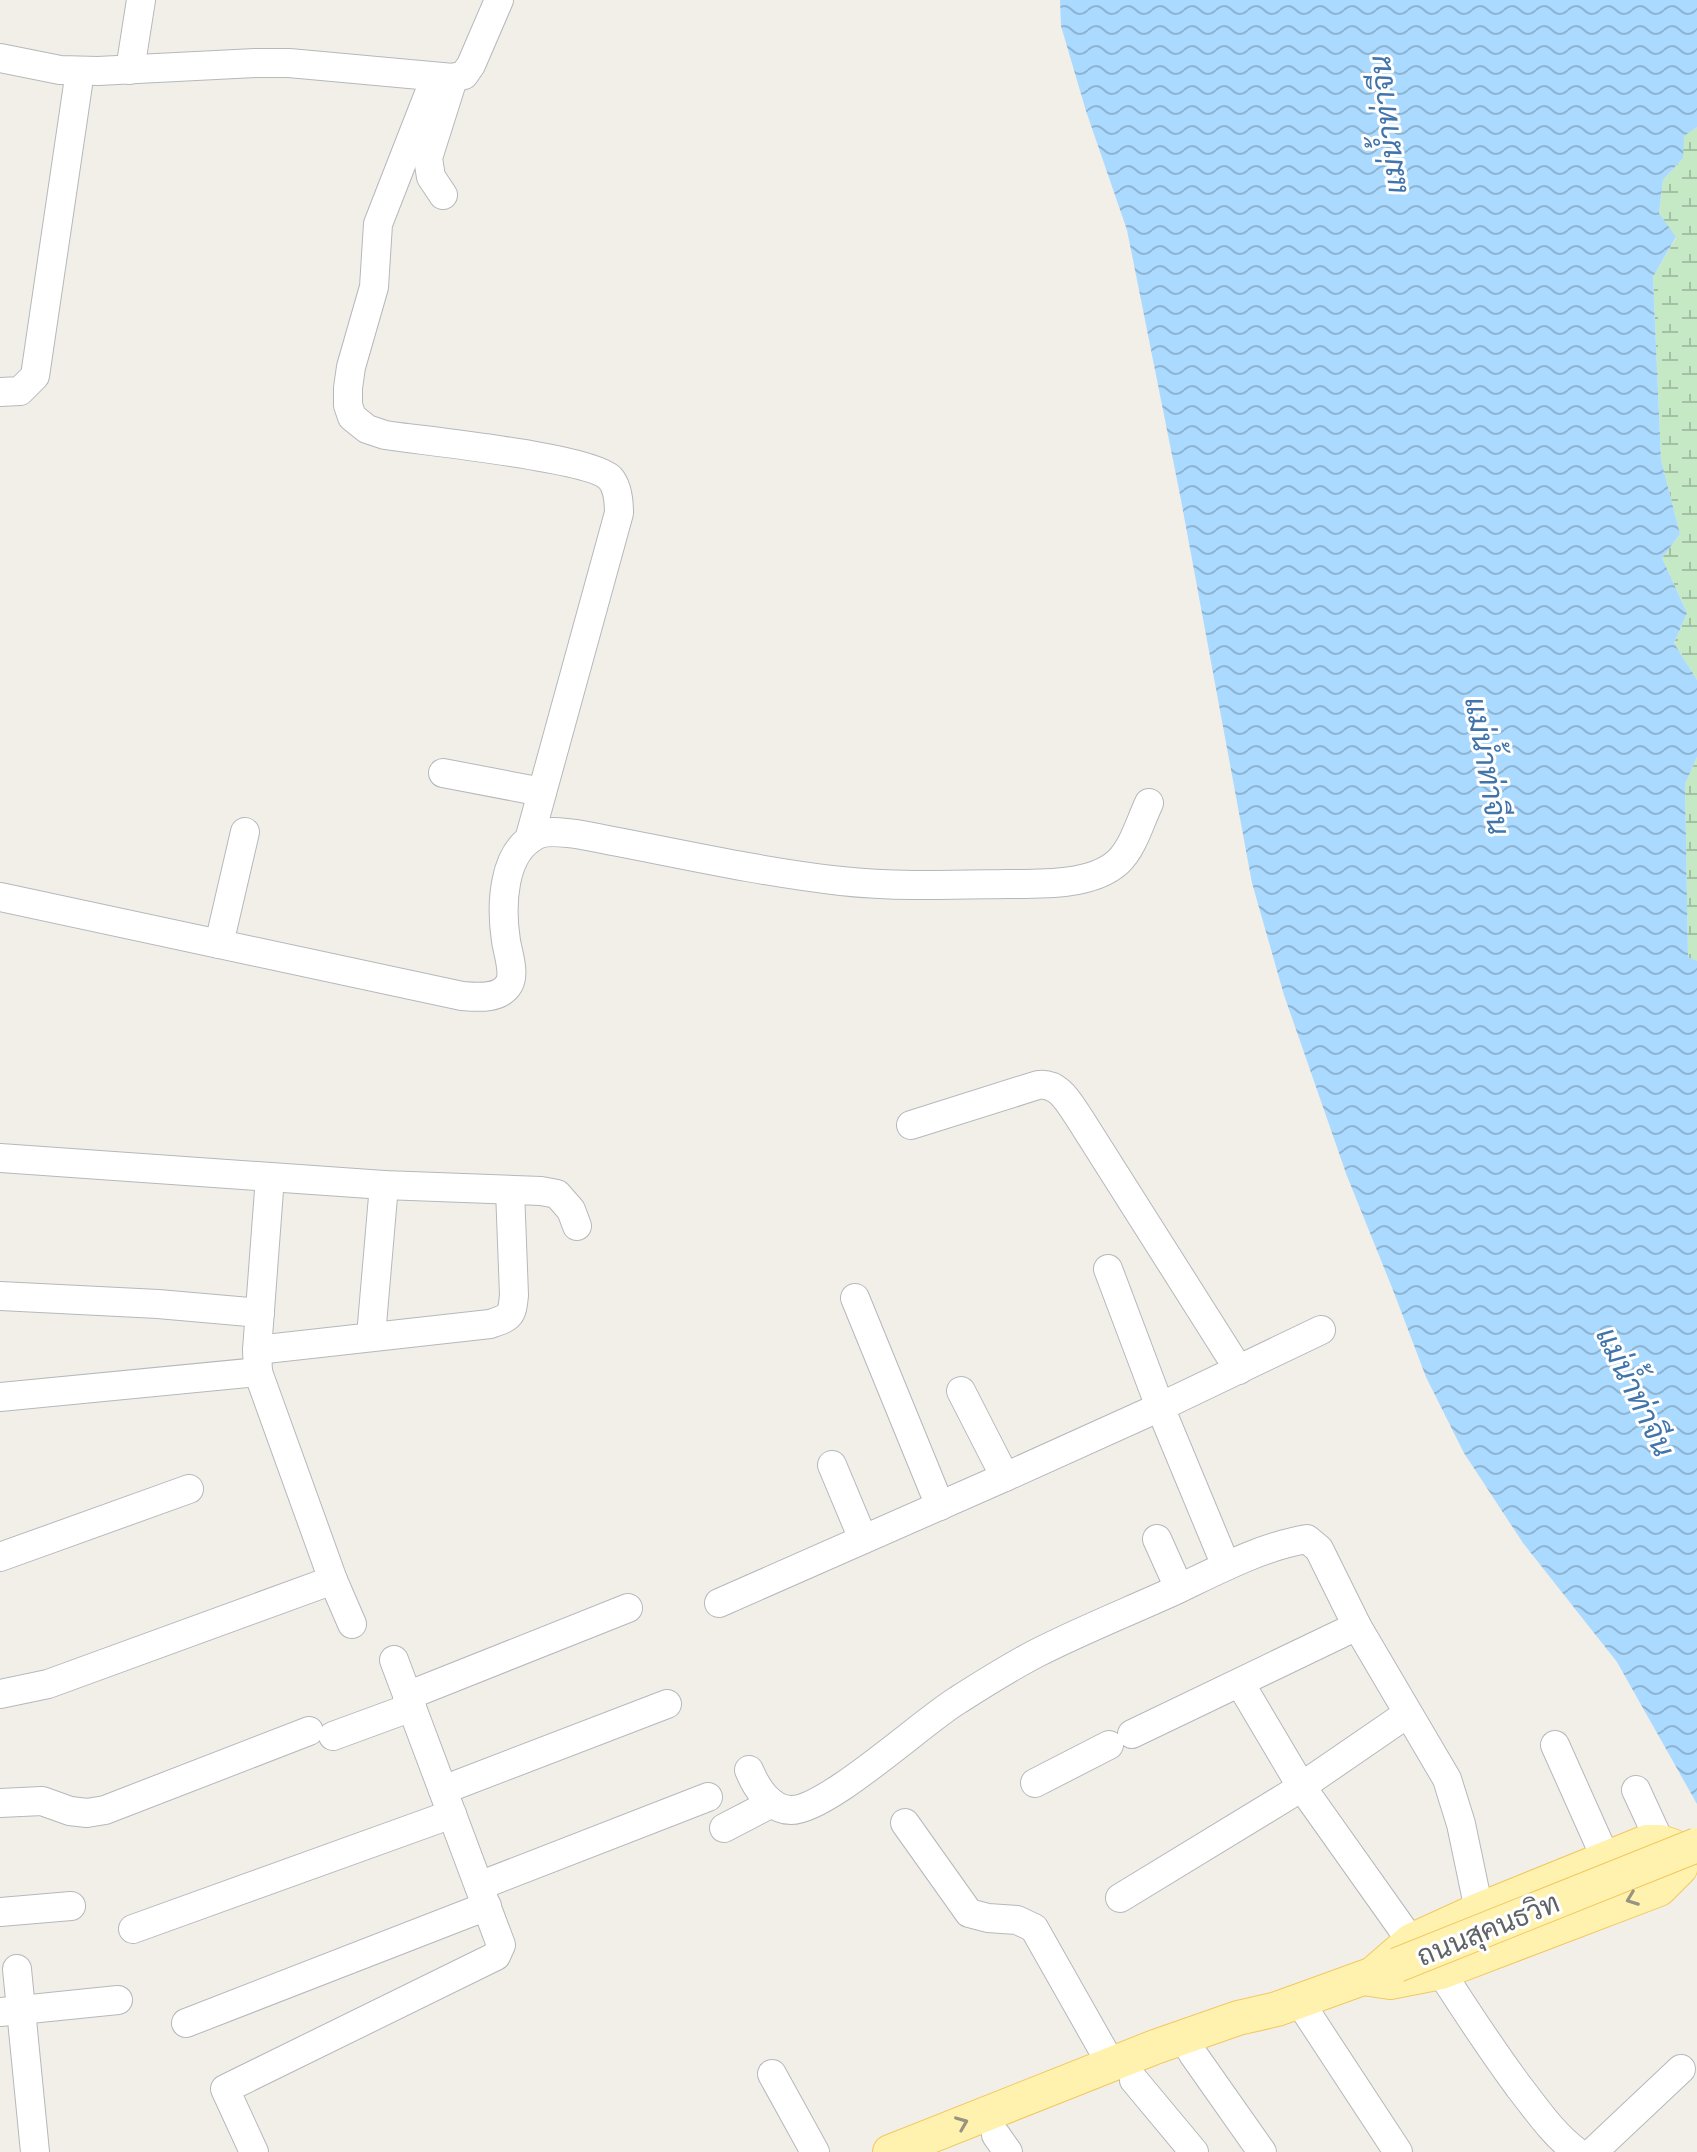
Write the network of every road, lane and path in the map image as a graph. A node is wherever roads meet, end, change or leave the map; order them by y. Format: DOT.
graph roads {
  1 [pos="141,0"];
  2 [pos="499,0"];
  3 [pos="0,58"];
  4 [pos="130,70"];
  5 [pos="80,71"];
  6 [pos="444,78"];
  7 [pos="443,195"];
  8 [pos="0,392"];
  9 [pos="443,773"];
  10 [pos="542,792"];
  11 [pos="1149,803"];
  12 [pos="245,832"];
  13 [pos="529,840"];
  14 [pos="0,897"];
  15 [pos="219,944"];
  16 [pos="911,1125"];
  17 [pos="0,1158"];
  18 [pos="270,1177"];
  19 [pos="384,1185"];
  20 [pos="510,1190"];
  21 [pos="577,1226"];
  22 [pos="1108,1269"];
  23 [pos="0,1296"];
  24 [pos="855,1298"];
  25 [pos="260,1313"];
  26 [pos="1321,1330"];
  27 [pos="371,1336"];
  28 [pos="257,1361"];
  29 [pos="1239,1370"];
  30 [pos="961,1391"];
  31 [pos="0,1397"];
  32 [pos="1160,1407"];
  33 [pos="832,1465"];
  34 [pos="1005,1477"];
  35 [pos="189,1489"];
  36 [pos="940,1506"];
  37 [pos="863,1539"];
  38 [pos="1157,1539"];
  39 [pos="0,1557"];
  40 [pos="1226,1566"];
  41 [pos="333,1580"];
  42 [pos="1179,1588"];
  43 [pos="719,1603"];
  44 [pos="628,1608"];
  45 [pos="352,1624"];
  46 [pos="1357,1626"];
  47 [pos="394,1660"];
  48 [pos="1240,1683"];
  49 [pos="0,1694"];
  50 [pos="410,1701"];
  51 [pos="667,1704"];
  52 [pos="1407,1714"];
  53 [pos="1555,1745"];
  54 [pos="749,1770"];
  55 [pos="1035,1783"];
  56 [pos="1301,1786"];
  57 [pos="1636,1790"];
  58 [pos="708,1797"];
  59 [pos="448,1802"];
  60 [pos="0,1803"];
  61 [pos="772,1803"];
  62 [pos="905,1823"];
  63 [pos="724,1828"];
  64 [pos="1660,1842"];
  65 [pos="1697,1845"];
  66 [pos="1606,1859"];
  67 [pos="483,1896"];
  68 [pos="1120,1898"];
  69 [pos="71,1906"];
  70 [pos="1479,1910"];
  71 [pos="0,1912"];
  72 [pos="133,1929"];
  73 [pos="1386,1965"];
  74 [pos="17,1969"];
  75 [pos="1441,1972"];
  76 [pos="118,2000"];
  77 [pos="1288,2005"];
  78 [pos="11,2011"];
  79 [pos="186,2023"];
  80 [pos="1188,2046"];
  81 [pos="1681,2069"];
  82 [pos="1122,2072"];
  83 [pos="772,2074"];
  84 [pos="1002,2143"];
  85 [pos="35,2152"];
  86 [pos="254,2152"];
  87 [pos="815,2152"];
  88 [pos="890,2152"];
  89 [pos="955,2152"];
  90 [pos="1194,2152"];
  91 [pos="1262,2152"];
  92 [pos="1398,2152"];
  93 [pos="1577,2152"];
  94 [pos="1593,2152"];
  1 -- 4 [label="street"];
  2 -- 6 [label="street"];
  3 -- 5 [label="street"];
  4 -- 5 [label="street"];
  4 -- 6 [label="street"];
  5 -- 8 [label="street"];
  6 -- 7 [label="street"];
  6 -- 10 [label="street"];
  9 -- 10 [label="street"];
  10 -- 13 [label="street"];
  11 -- 13 [label="street"];
  12 -- 15 [label="street"];
  13 -- 15 [label="street"];
  14 -- 15 [label="street"];
  16 -- 29 [label="street"];
  17 -- 18 [label="street"];
  18 -- 19 [label="street"];
  18 -- 25 [label="street"];
  19 -- 20 [label="street"];
  19 -- 27 [label="street"];
  20 -- 21 [label="street"];
  20 -- 27 [label="street"];
  22 -- 32 [label="street"];
  23 -- 25 [label="street"];
  24 -- 36 [label="street"];
  25 -- 28 [label="street"];
  26 -- 29 [label="street"];
  27 -- 28 [label="street"];
  28 -- 31 [label="street"];
  28 -- 41 [label="street"];
  29 -- 32 [label="street"];
  30 -- 34 [label="street"];
  32 -- 34 [label="street"];
  32 -- 40 [label="street"];
  33 -- 37 [label="street"];
  34 -- 36 [label="street"];
  35 -- 39 [label="street"];
  36 -- 37 [label="street"];
  37 -- 43 [label="street"];
  38 -- 42 [label="street"];
  40 -- 42 [label="street"];
  40 -- 46 [label="street"];
  41 -- 45 [label="street"];
  41 -- 49 [label="street"];
  42 -- 61 [label="street"];
  44 -- 50 [label="street"];
  46 -- 48 [label="street"];
  46 -- 52 [label="street"];
  47 -- 50 [label="street"];
  48 -- 55 [label="street"];
  48 -- 56 [label="street"];
  50 -- 59 [label="street"];
  50 -- 60 [label="street"];
  51 -- 59 [label="street"];
  52 -- 56 [label="street"];
  52 -- 70 [label="street"];
  53 -- 66 [label="street"];
  54 -- 61 [label="street"];
  56 -- 68 [label="street"];
  56 -- 73 [label="street"];
  57 -- 64 [label="street"];
  58 -- 67 [label="street"];
  59 -- 67 [label="street"];
  59 -- 72 [label="street"];
  61 -- 63 [label="street"];
  62 -- 82 [label="street"];
  64 -- 66 [label="main road"];
  64 -- 75 [label="main road, one-way"];
  65 -- 73 [label="main road, ถนนสุคนธวิท, bridge"];
  66 -- 70 [label="main road"];
  67 -- 79 [label="street"];
  67 -- 86 [label="street"];
  69 -- 71 [label="street"];
  70 -- 73 [label="main road"];
  73 -- 75 [label="main road"];
  73 -- 77 [label="main road, ถนนสุคนธวิท"];
  74 -- 78 [label="street"];
  75 -- 93 [label="street"];
  76 -- 78 [label="street"];
  77 -- 80 [label="main road, ถนนสุคนธวิท"];
  77 -- 92 [label="street"];
  78 -- 85 [label="street"];
  80 -- 82 [label="main road, ถนนสุคนธวิท"];
  80 -- 91 [label="street"];
  81 -- 94 [label="street"];
  82 -- 84 [label="main road, ถนนสุคนธวิท"];
  88 -- 82 [label="main road, ถนนสุคนธวิท, one-way"];
  82 -- 90 [label="street"];
  83 -- 87 [label="street"];
  84 -- 89 [label="main road, ถนนสุคนธวิท"];
}
